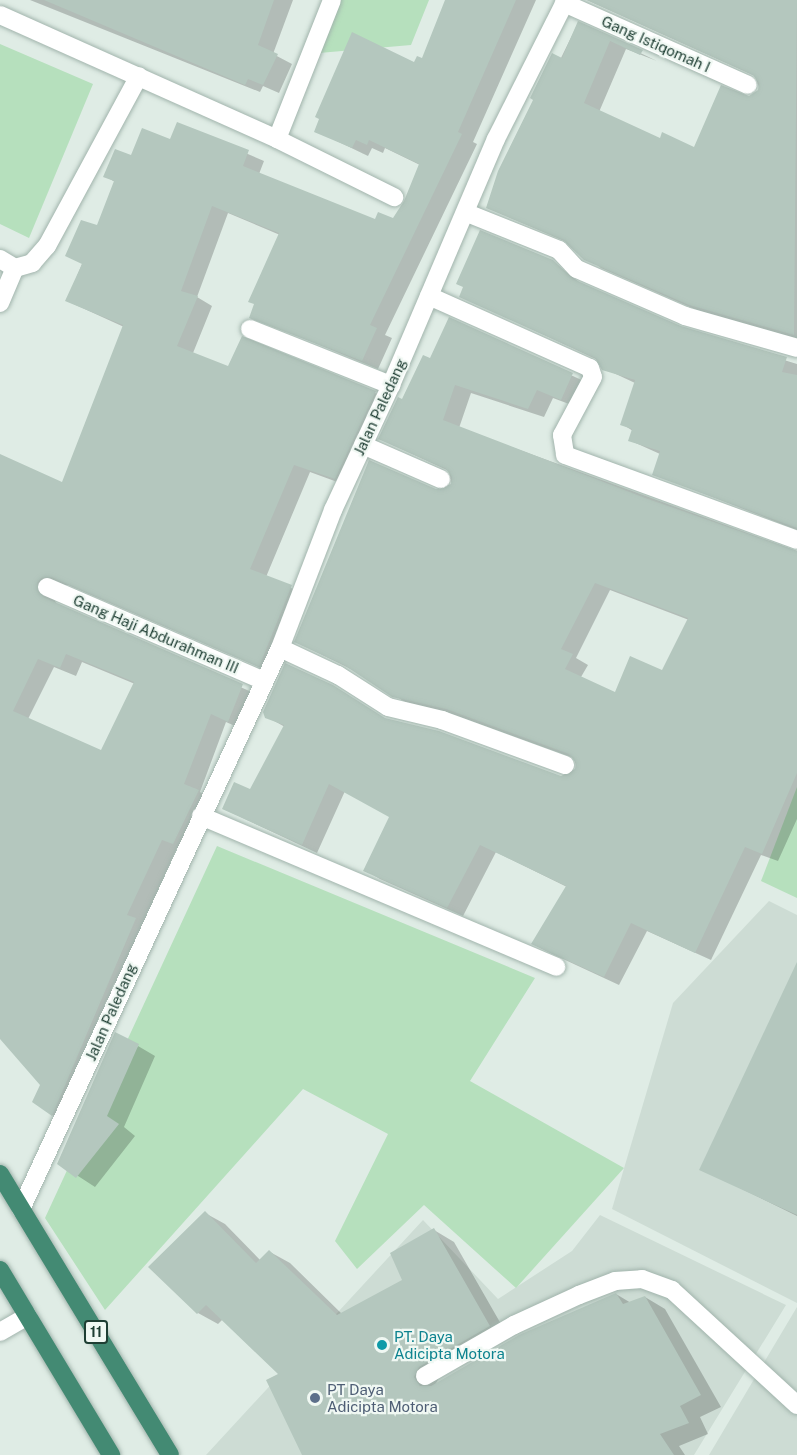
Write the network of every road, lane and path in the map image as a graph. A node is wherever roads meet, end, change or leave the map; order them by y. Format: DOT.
graph roads {
  1 [pos="332,0"];
  2 [pos="565,1"];
  3 [pos="0,15"];
  4 [pos="139,76"];
  5 [pos="748,85"];
  6 [pos="277,139"];
  7 [pos="394,197"];
  8 [pos="466,213"];
  9 [pos="8,263"];
  10 [pos="429,296"];
  11 [pos="0,303"];
  12 [pos="250,329"];
  13 [pos="797,348"];
  14 [pos="391,385"];
  15 [pos="363,446"];
  16 [pos="441,479"];
  17 [pos="797,540"];
  18 [pos="47,587"];
  19 [pos="280,648"];
  20 [pos="264,681"];
  21 [pos="565,765"];
  22 [pos="201,816"];
  23 [pos="556,967"];
  24 [pos="0,1174"];
  25 [pos="21,1209"];
  26 [pos="0,1270"];
  27 [pos="27,1316"];
  28 [pos="0,1332"];
  29 [pos="425,1376"];
  30 [pos="797,1405"];
  31 [pos="111,1455"];
  32 [pos="170,1455"];
  1 -- 6 [label="street"];
  2 -- 5 [label="street, Gang Istiqomah I"];
  2 -- 8 [label="street, Jalan Paledang"];
  3 -- 4 [label="street"];
  4 -- 6 [label="street"];
  4 -- 9 [label="street"];
  6 -- 7 [label="street"];
  8 -- 10 [label="street, Jalan Paledang"];
  8 -- 13 [label="street"];
  9 -- 11 [label="street"];
  10 -- 14 [label="street, Jalan Paledang"];
  10 -- 17 [label="street"];
  12 -- 14 [label="street"];
  14 -- 15 [label="street, Jalan Paledang"];
  15 -- 16 [label="street"];
  15 -- 19 [label="street, Jalan Paledang"];
  18 -- 20 [label="street, Gang Haji Abdurahman III"];
  19 -- 20 [label="street, Jalan Paledang"];
  19 -- 21 [label="street"];
  20 -- 22 [label="street, Jalan Paledang"];
  22 -- 23 [label="street"];
  22 -- 25 [label="street, Jalan Paledang"];
  24 -- 25 [label="highway, 11"];
  25 -- 32 [label="highway, 11"];
  26 -- 27 [label="highway"];
  27 -- 28 [label="street"];
  27 -- 31 [label="highway"];
  29 -- 30 [label="street"];
}
